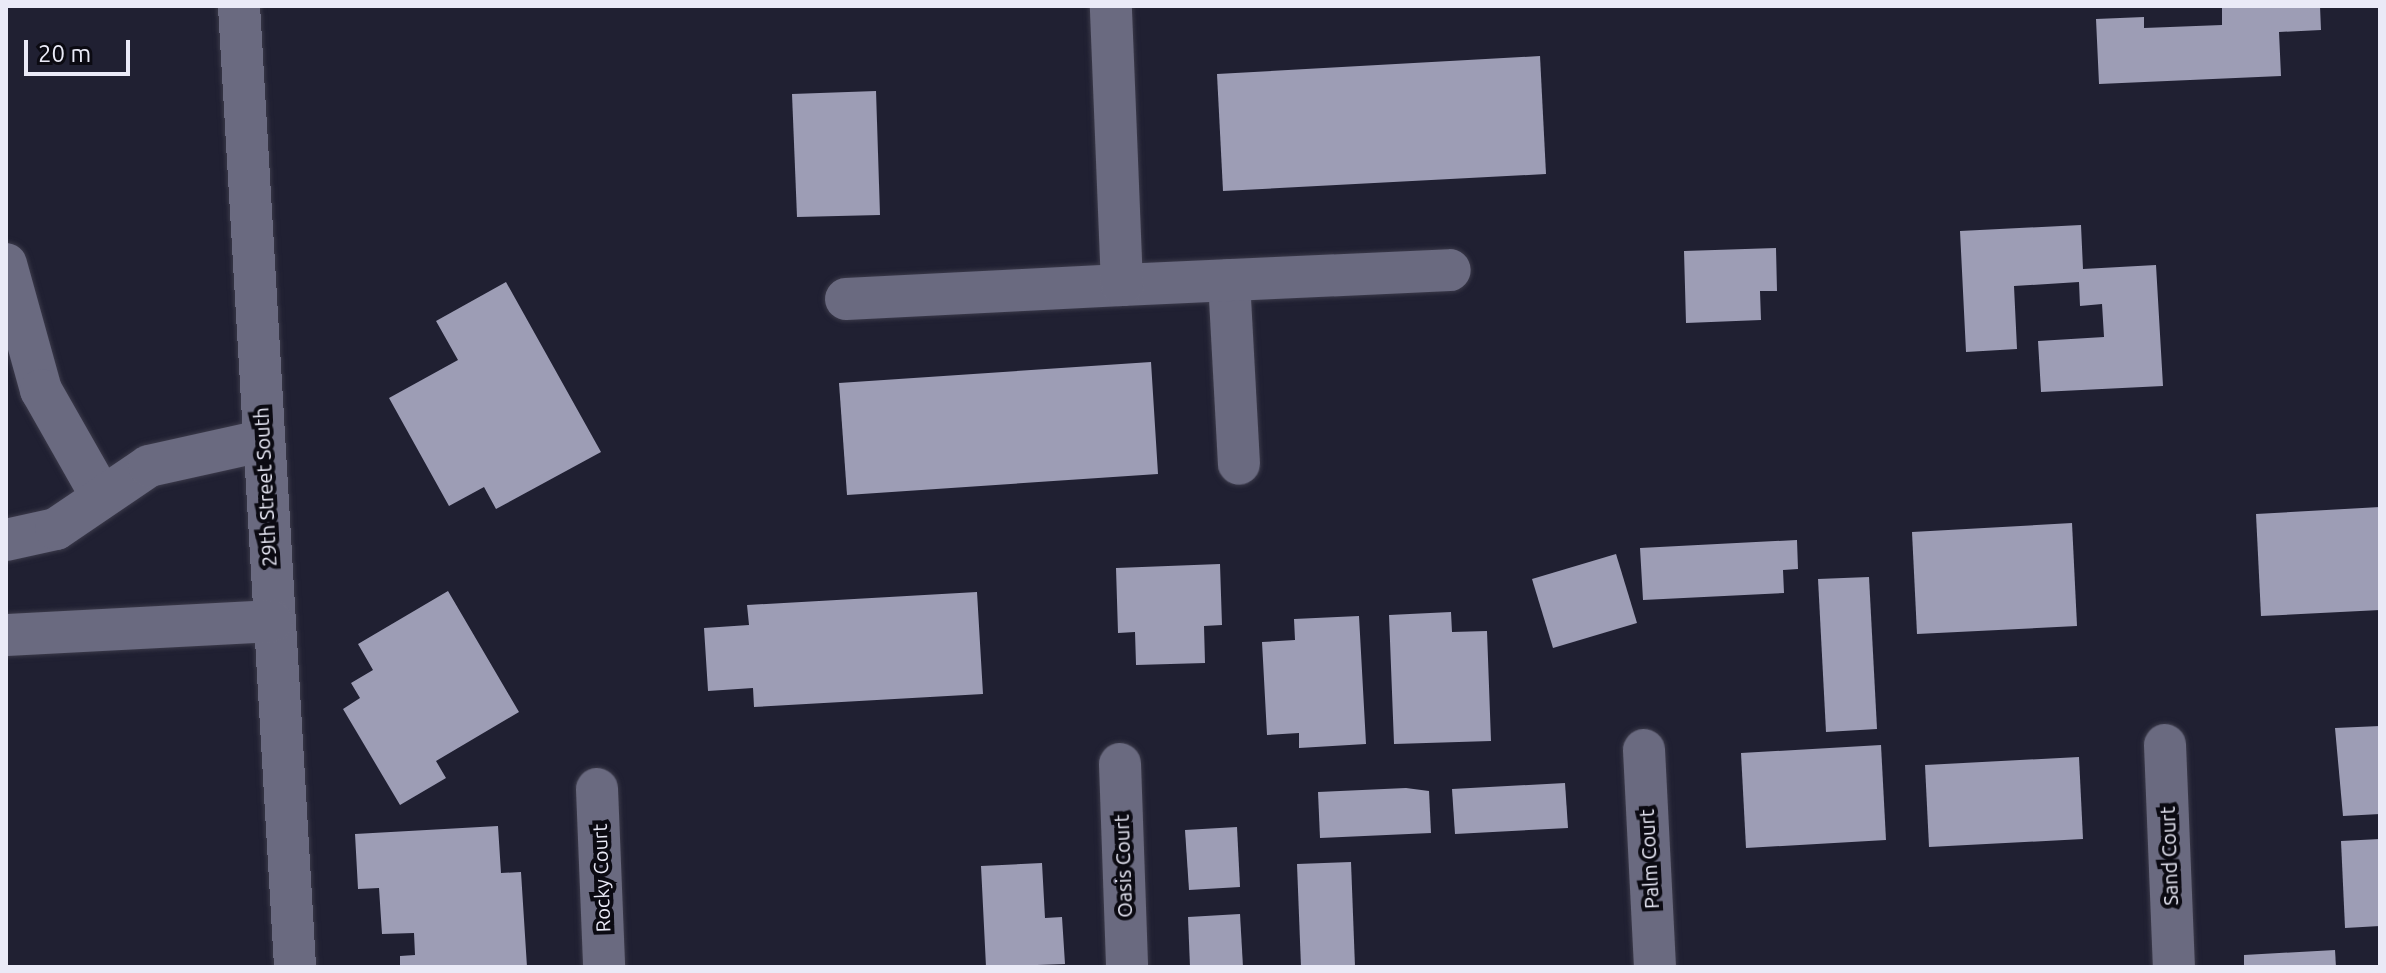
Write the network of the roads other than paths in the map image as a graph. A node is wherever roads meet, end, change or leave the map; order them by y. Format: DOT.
graph roads {
  1 [pos="239,6"];
  2 [pos="1111,6"];
  3 [pos="6,264"];
  4 [pos="1450,270"];
  5 [pos="1229,280"];
  6 [pos="1122,285"];
  7 [pos="846,299"];
  8 [pos="262,441"];
  9 [pos="1239,464"];
  10 [pos="100,494"];
  11 [pos="6,540"];
  12 [pos="272,621"];
  13 [pos="6,635"];
  14 [pos="2165,745"];
  15 [pos="1644,750"];
  16 [pos="1120,764"];
  17 [pos="597,789"];
  18 [pos="295,967"];
  19 [pos="604,967"];
  20 [pos="1127,967"];
  21 [pos="1655,967"];
  22 [pos="2174,967"];
  1 -- 8 [label="street, 29th Street South"];
  2 -- 6 [label="street"];
  3 -- 10 [label="street"];
  4 -- 5 [label="street"];
  5 -- 6 [label="street"];
  5 -- 9 [label="street"];
  6 -- 7 [label="street"];
  8 -- 10 [label="street"];
  8 -- 12 [label="street, 29th Street South"];
  10 -- 11 [label="street"];
  12 -- 13 [label="street"];
  12 -- 18 [label="street, 29th Street South"];
  14 -- 22 [label="street, Sand Court"];
  15 -- 21 [label="street, Palm Court"];
  16 -- 20 [label="street, Oasis Court"];
  17 -- 19 [label="street, Rocky Court"];
}
